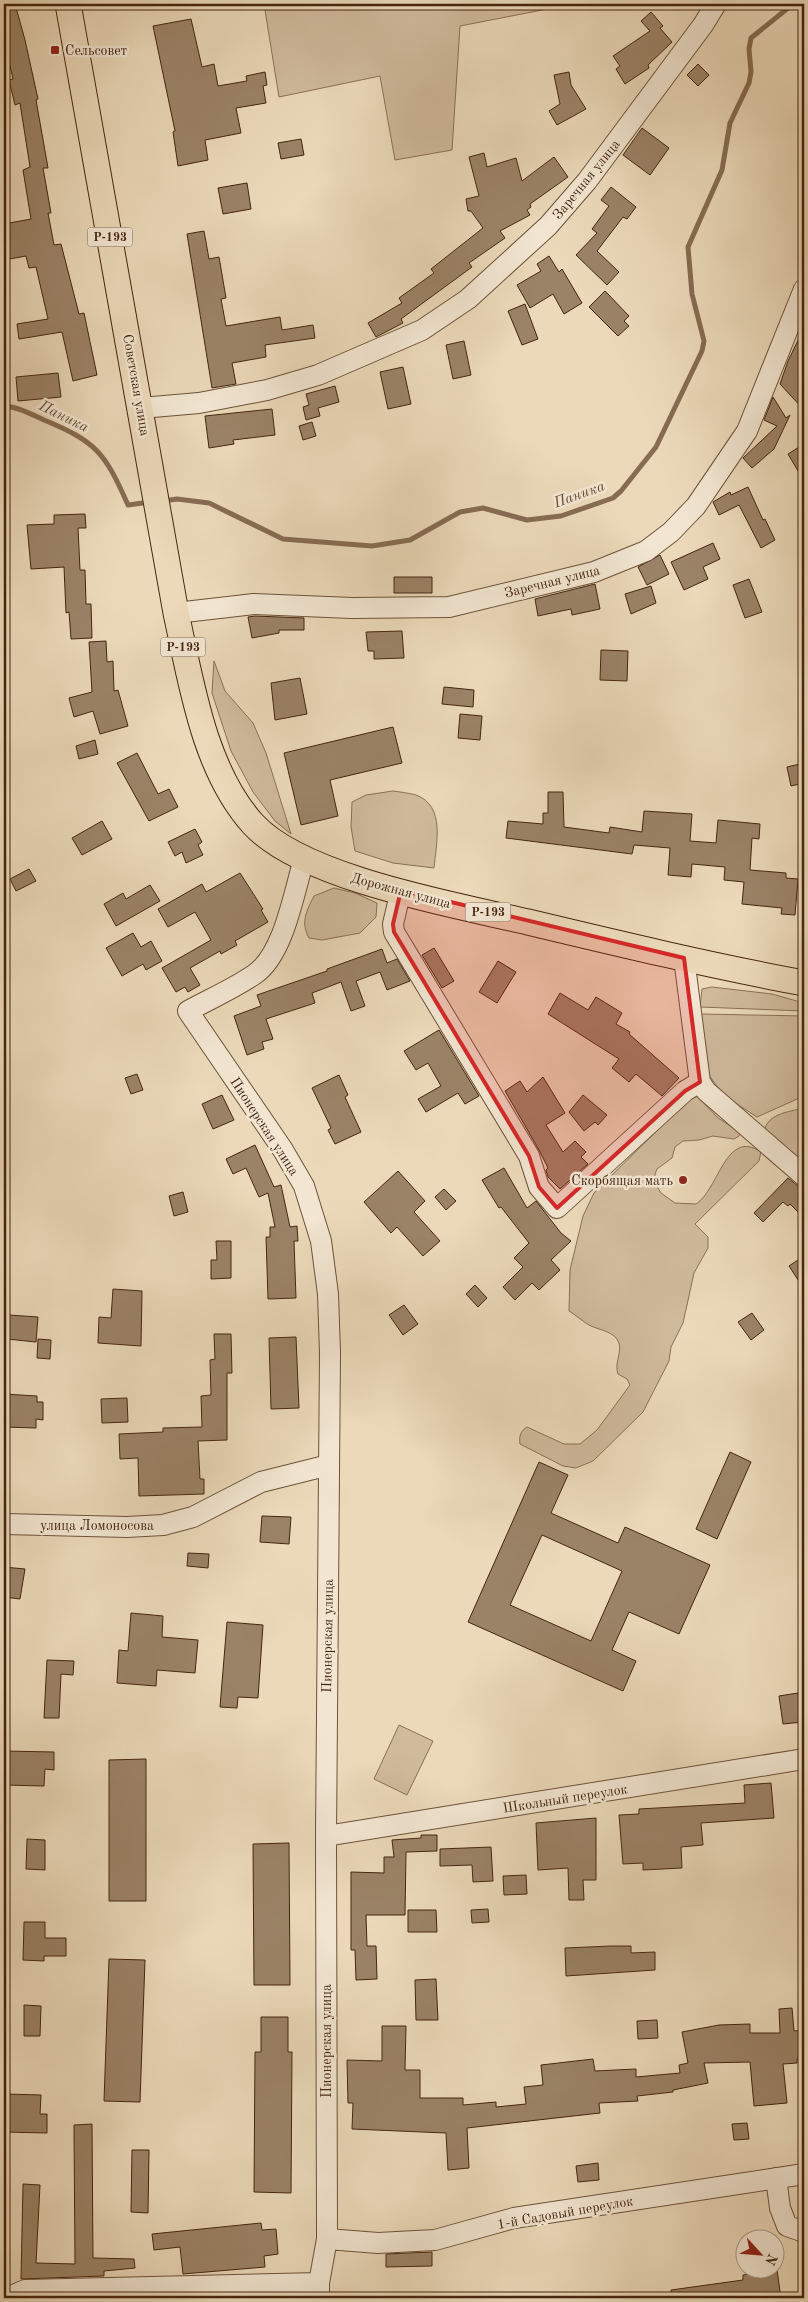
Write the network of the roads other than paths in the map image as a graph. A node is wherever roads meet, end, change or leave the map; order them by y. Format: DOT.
graph roads {
  1 [pos="68,4"];
  2 [pos="716,4"];
  3 [pos="804,289"];
  4 [pos="141,408"];
  5 [pos="176,613"];
  6 [pos="216,764"];
  7 [pos="304,859"];
  8 [pos="400,890"];
  9 [pos="684,958"];
  10 [pos="804,983"];
  11 [pos="700,1082"];
  12 [pos="804,1176"];
  13 [pos="329,1465"];
  14 [pos="4,1524"];
  15 [pos="804,1759"];
  16 [pos="326,1836"];
  17 [pos="804,2174"];
  18 [pos="776,2178"];
  19 [pos="804,2232"];
  20 [pos="327,2239"];
  21 [pos="319,2291"];
  22 [pos="132,2294"];
  23 [pos="7,2298"];
  1 -- 4 [label="main road, Советская улица / Р-193"];
  2 -- 4 [label="street, Заречная улица"];
  3 -- 5 [label="street, Заречная улица"];
  4 -- 5 [label="main road, Советская улица / Р-193"];
  5 -- 6 [label="main road, Советская улица / Р-193"];
  6 -- 7 [label="main road, Дорожная улица / Р-193"];
  7 -- 8 [label="main road, Дорожная улица / Р-193"];
  7 -- 13 [label="street, Пионерская улица"];
  8 -- 9 [label="main road, Дорожная улица / Р-193"];
  8 -- 11 [label="street"];
  9 -- 10 [label="main road, Дорожная улица / Р-193"];
  9 -- 11 [label="street"];
  11 -- 12 [label="street"];
  13 -- 14 [label="street, улица Ломоносова"];
  13 -- 16 [label="street, Пионерская улица"];
  15 -- 16 [label="street, Школьный переулок"];
  16 -- 20 [label="street, Пионерская улица"];
  17 -- 18 [label="street, 1-й Садовый переулок"];
  18 -- 19 [label="street"];
  18 -- 20 [label="street, 1-й Садовый переулок"];
  20 -- 21 [label="street, Пионерская улица"];
  21 -- 22 [label="street"];
  22 -- 23 [label="street"];
}
